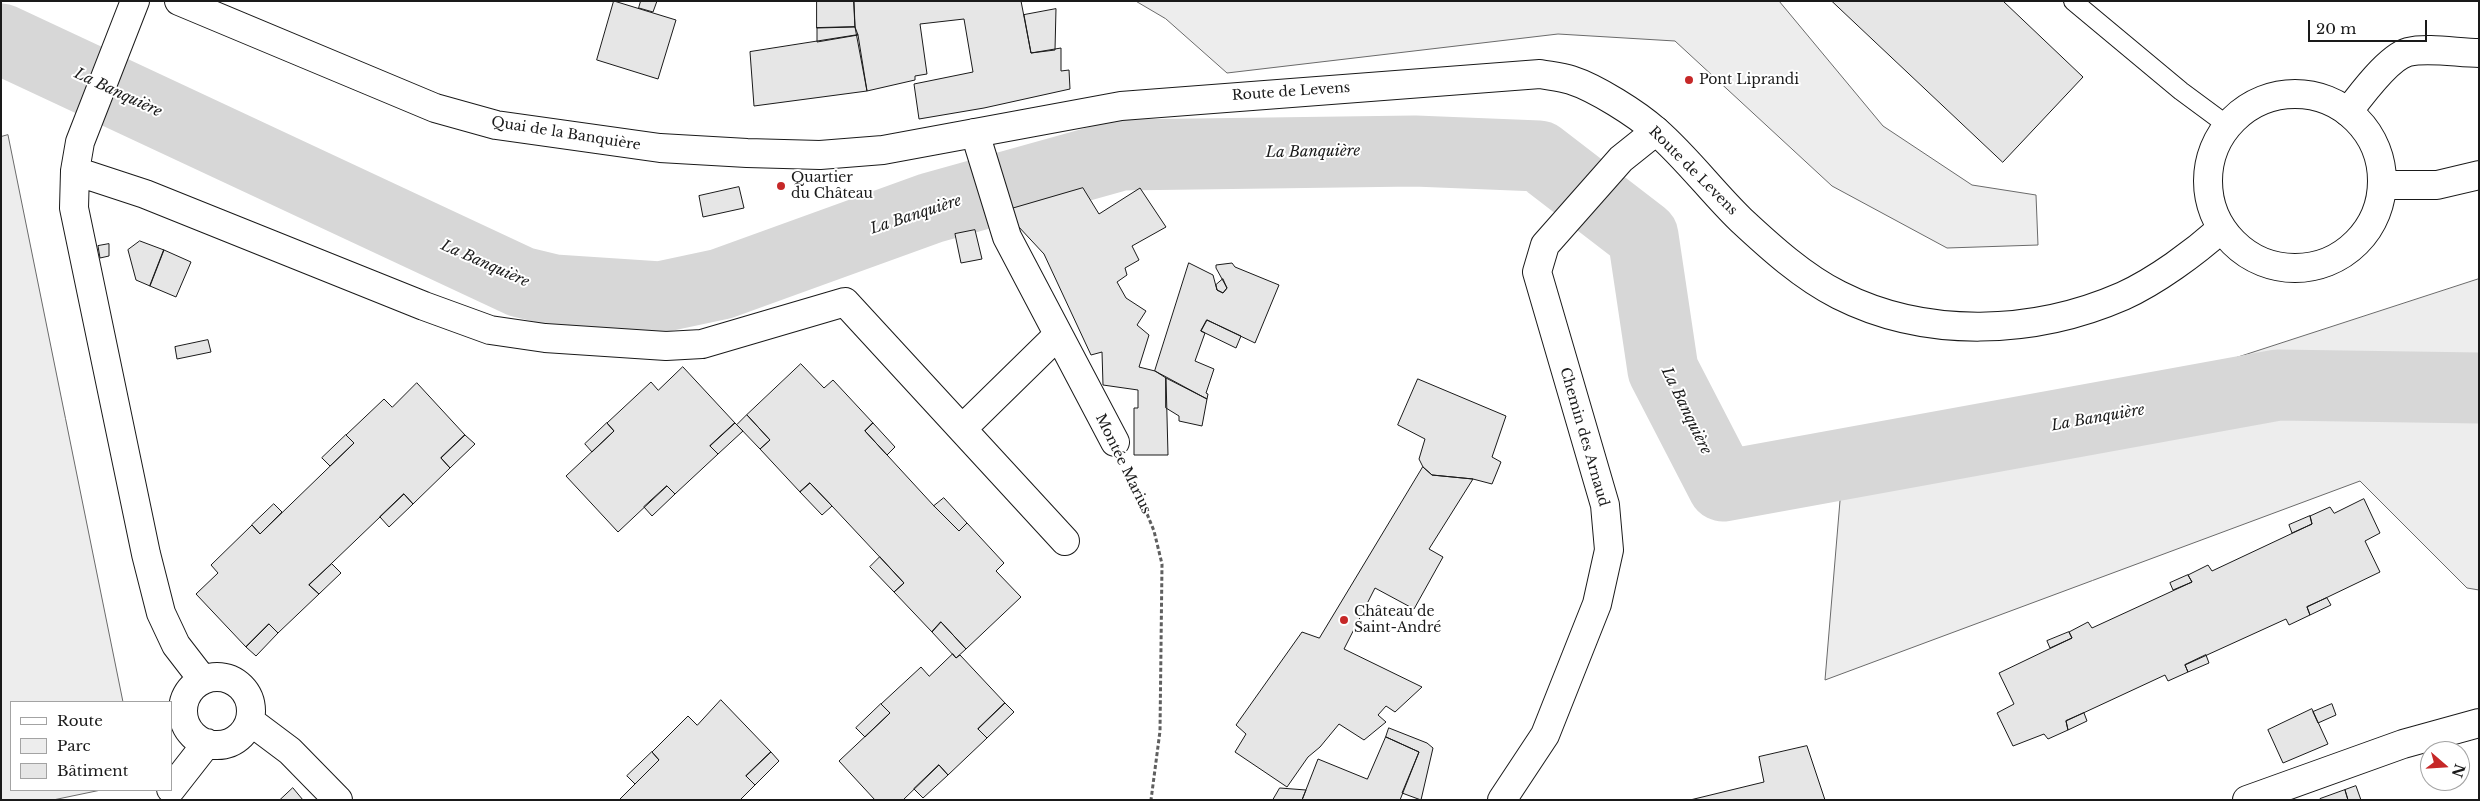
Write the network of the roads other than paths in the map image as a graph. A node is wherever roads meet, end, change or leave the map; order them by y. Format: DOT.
graph roads {
  1 [pos="179,1"];
  2 [pos="2073,1"];
  3 [pos="131,12"];
  4 [pos="2479,54"];
  5 [pos="2348,112"];
  6 [pos="2227,125"];
  7 [pos="1656,131"];
  8 [pos="975,133"];
  9 [pos="75,171"];
  10 [pos="2479,176"];
  11 [pos="2382,185"];
  12 [pos="2221,229"];
  13 [pos="1058,336"];
  14 [pos="962,429"];
  15 [pos="1115,442"];
  16 [pos="1065,541"];
  17 [pos="203,680"];
  18 [pos="250,721"];
  19 [pos="2479,723"];
  20 [pos="207,743"];
  21 [pos="172,788"];
  22 [pos="338,800"];
  23 [pos="1502,800"];
  24 [pos="2247,800"];
  1 -- 8 [label="street, Quai de la Banquière"];
  2 -- 6 [label="lane"];
  3 -- 9 [label="street"];
  4 -- 5 [label="street"];
  5 -- 6 [label="street"];
  5 -- 11 [label="street"];
  6 -- 12 [label="street"];
  7 -- 8 [label="street, Route de Levens"];
  7 -- 12 [label="street, Route de Levens"];
  7 -- 23 [label="street, Chemin des Arnaud"];
  8 -- 13 [label="street, Montée Marius"];
  9 -- 14 [label="street"];
  9 -- 17 [label="street"];
  10 -- 11 [label="street"];
  11 -- 12 [label="street"];
  13 -- 14 [label="street"];
  13 -- 15 [label="street, Montée Marius"];
  14 -- 16 [label="street"];
  17 -- 18 [label="street"];
  17 -- 20 [label="street"];
  18 -- 20 [label="street"];
  18 -- 22 [label="street"];
  19 -- 24 [label="street"];
  20 -- 21 [label="street"];
}
